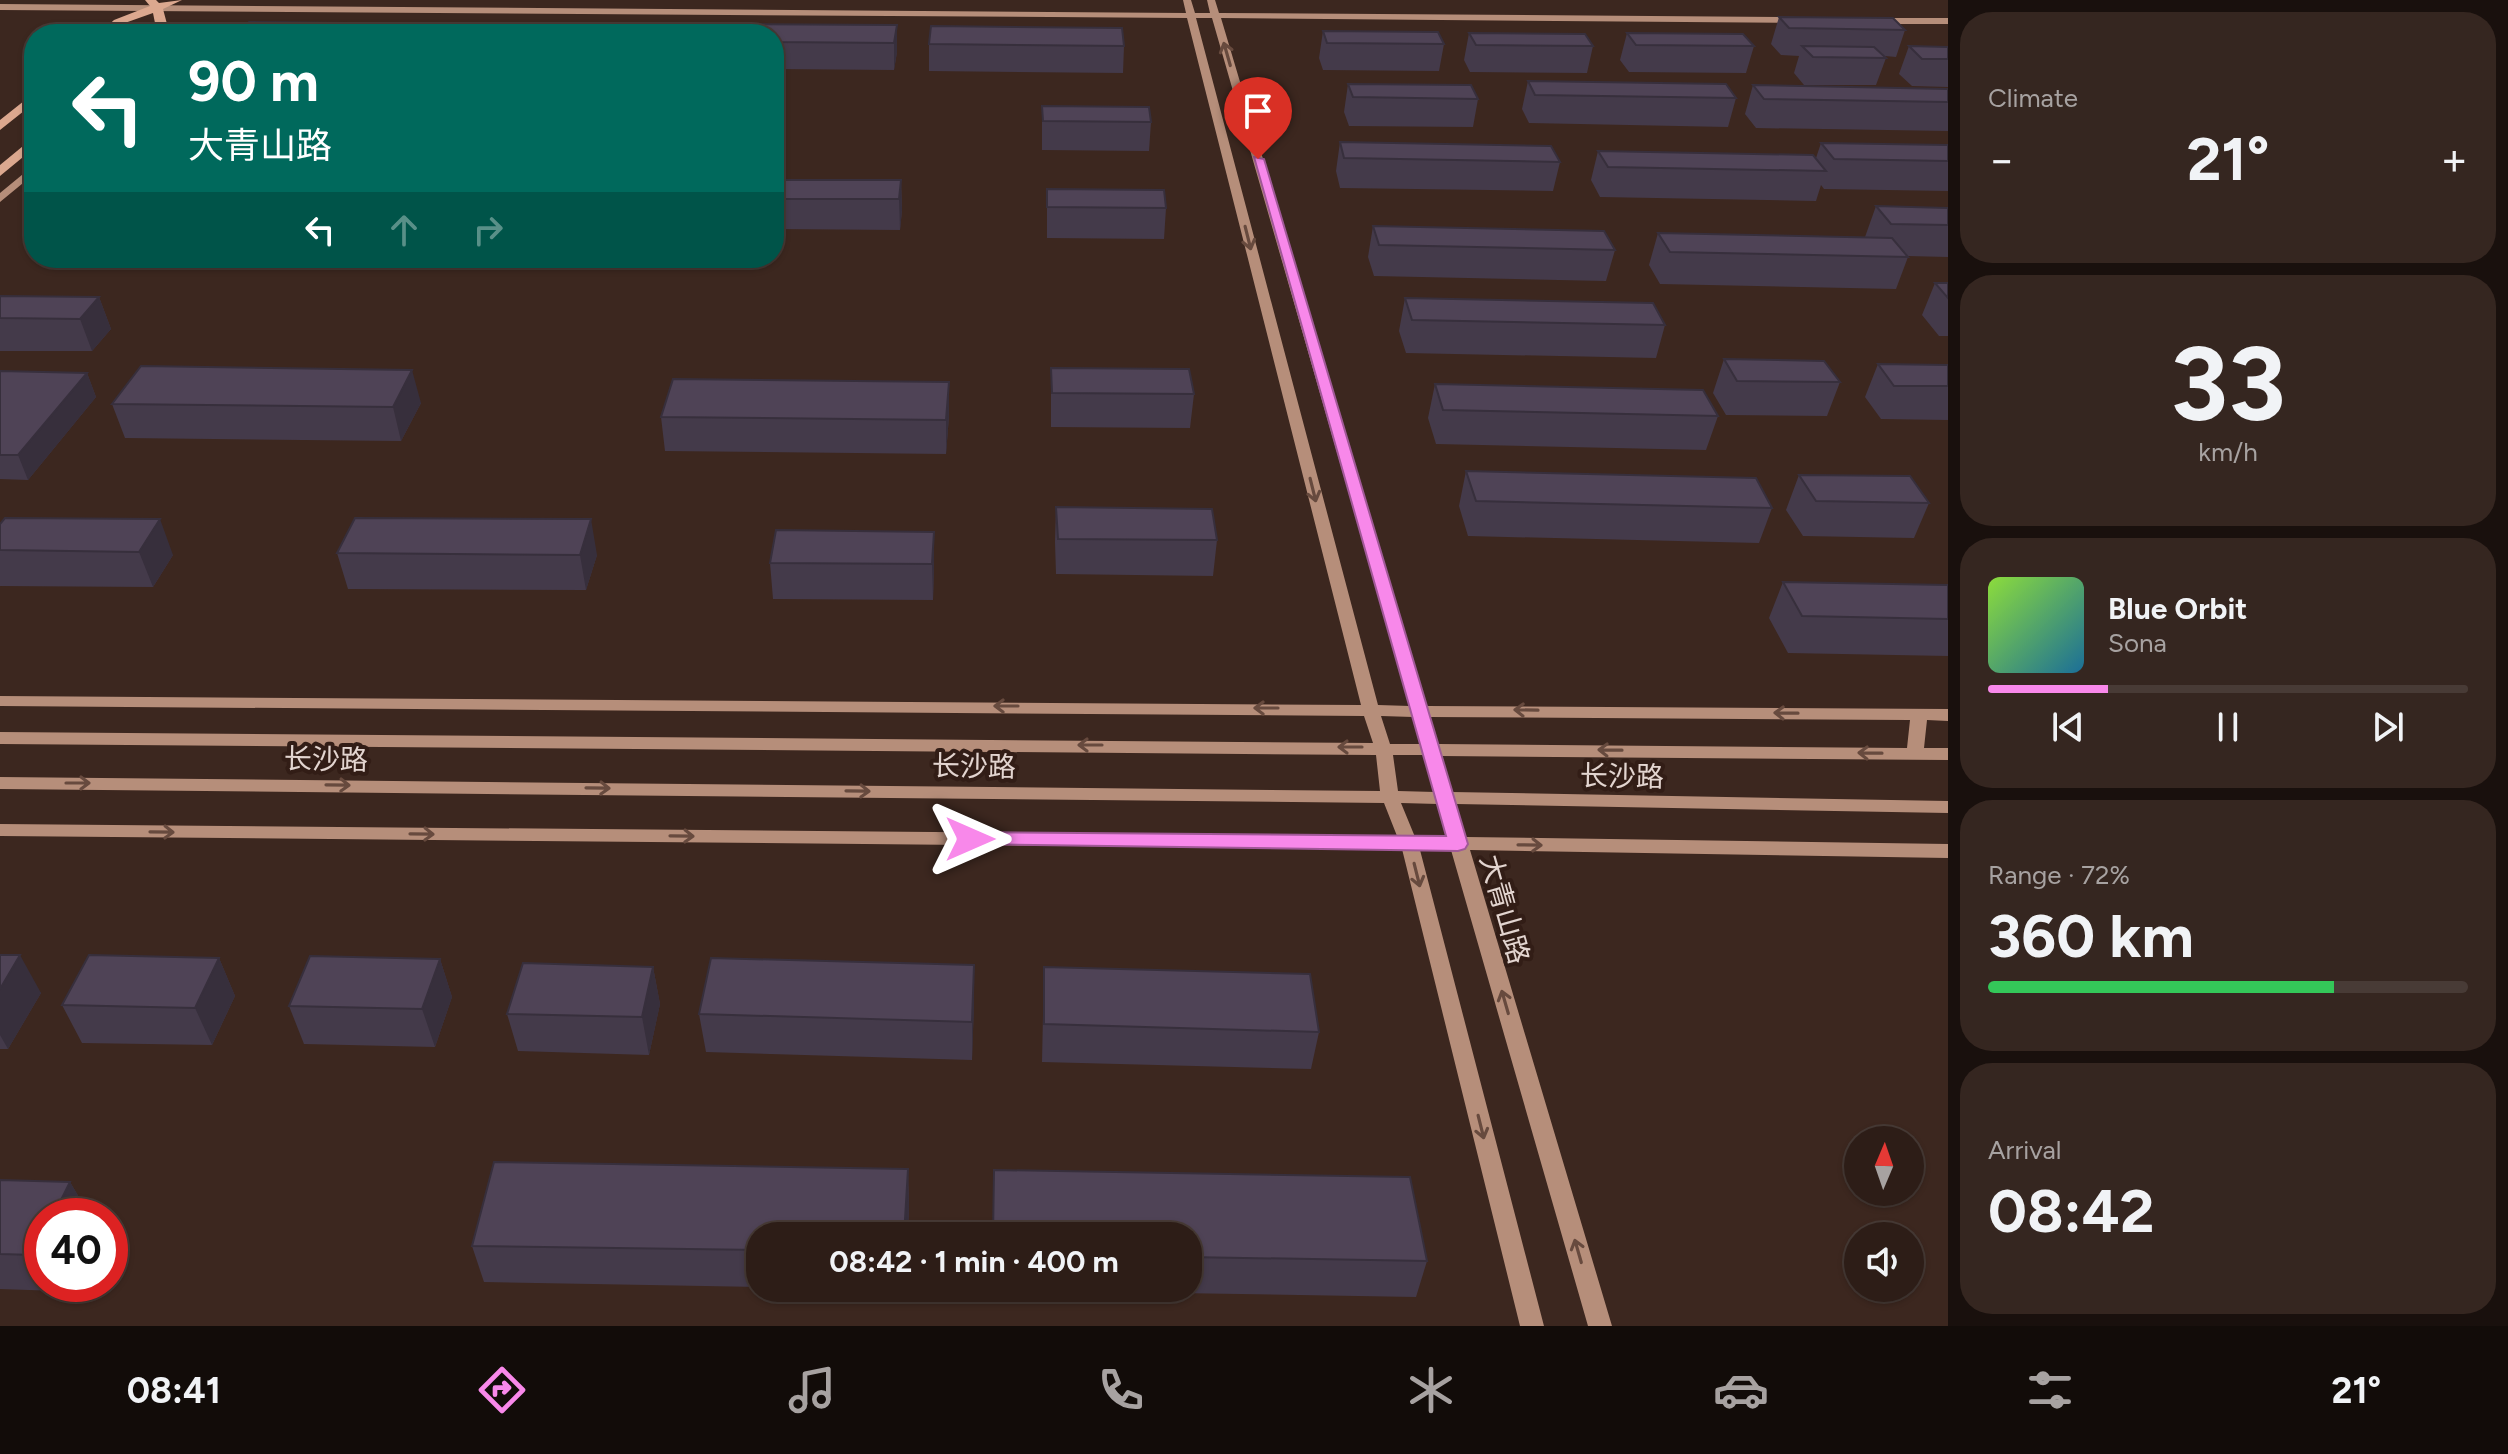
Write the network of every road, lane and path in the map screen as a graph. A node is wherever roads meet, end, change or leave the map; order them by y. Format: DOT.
graph roads {
  1 [pos="177,0"];
  2 [pos="153,4"];
  3 [pos="0,7"];
  4 [pos="1189,7"];
  5 [pos="1214,8"];
  6 [pos="1805,20"];
  7 [pos="1868,21"];
  8 [pos="1948,21"];
  9 [pos="116,24"];
  10 [pos="161,24"];
  11 [pos="24,106"];
  12 [pos="0,126"];
  13 [pos="24,155"];
  14 [pos="0,172"];
  15 [pos="24,177"];
  16 [pos="0,199"];
  17 [pos="0,701"];
  18 [pos="1370,708"];
  19 [pos="1420,709"];
  20 [pos="1919,715"];
  21 [pos="1948,715"];
  22 [pos="0,738"];
  23 [pos="1383,747"];
  24 [pos="1432,748"];
  25 [pos="1915,754"];
  26 [pos="1948,754"];
  27 [pos="0,783"];
  28 [pos="1390,797"];
  29 [pos="1444,799"];
  30 [pos="1948,807"];
  31 [pos="0,830"];
  32 [pos="1409,843"];
  33 [pos="1458,844"];
  34 [pos="1948,851"];
  35 [pos="1532,1326"];
  36 [pos="1600,1326"];
  1 -- 2 [label="main road"];
  2 -- 3 [label="street"];
  2 -- 4 [label="street"];
  2 -- 9 [label="main road"];
  2 -- 10 [label="main road"];
  4 -- 5 [label="street"];
  4 -- 18 [label="street, one-way"];
  5 -- 6 [label="street"];
  19 -- 5 [label="street, 大青山路, one-way"];
  7 -- 8 [label="street"];
  11 -- 12 [label="main road"];
  13 -- 14 [label="main road"];
  15 -- 16 [label="street"];
  18 -- 17 [label="street, one-way"];
  18 -- 19 [label="street"];
  18 -- 23 [label="street"];
  20 -- 19 [label="street, one-way"];
  19 -- 24 [label="street, 大青山路"];
  20 -- 21 [label="street"];
  20 -- 25 [label="street"];
  23 -- 22 [label="street, 长沙路, one-way"];
  23 -- 24 [label="street, 长沙路"];
  23 -- 28 [label="street"];
  25 -- 24 [label="street, 长沙路, one-way"];
  24 -- 29 [label="street, 大青山路"];
  25 -- 26 [label="street, 长沙路"];
  27 -- 28 [label="street, 长沙路, one-way"];
  28 -- 29 [label="street, 长沙路"];
  28 -- 32 [label="street"];
  29 -- 30 [label="street, 长沙路"];
  29 -- 33 [label="street, 大青山路"];
  31 -- 32 [label="street, one-way"];
  32 -- 33 [label="street"];
  32 -- 35 [label="street, one-way"];
  33 -- 34 [label="street, one-way"];
  36 -- 33 [label="street, 大青山路, one-way"];
}
